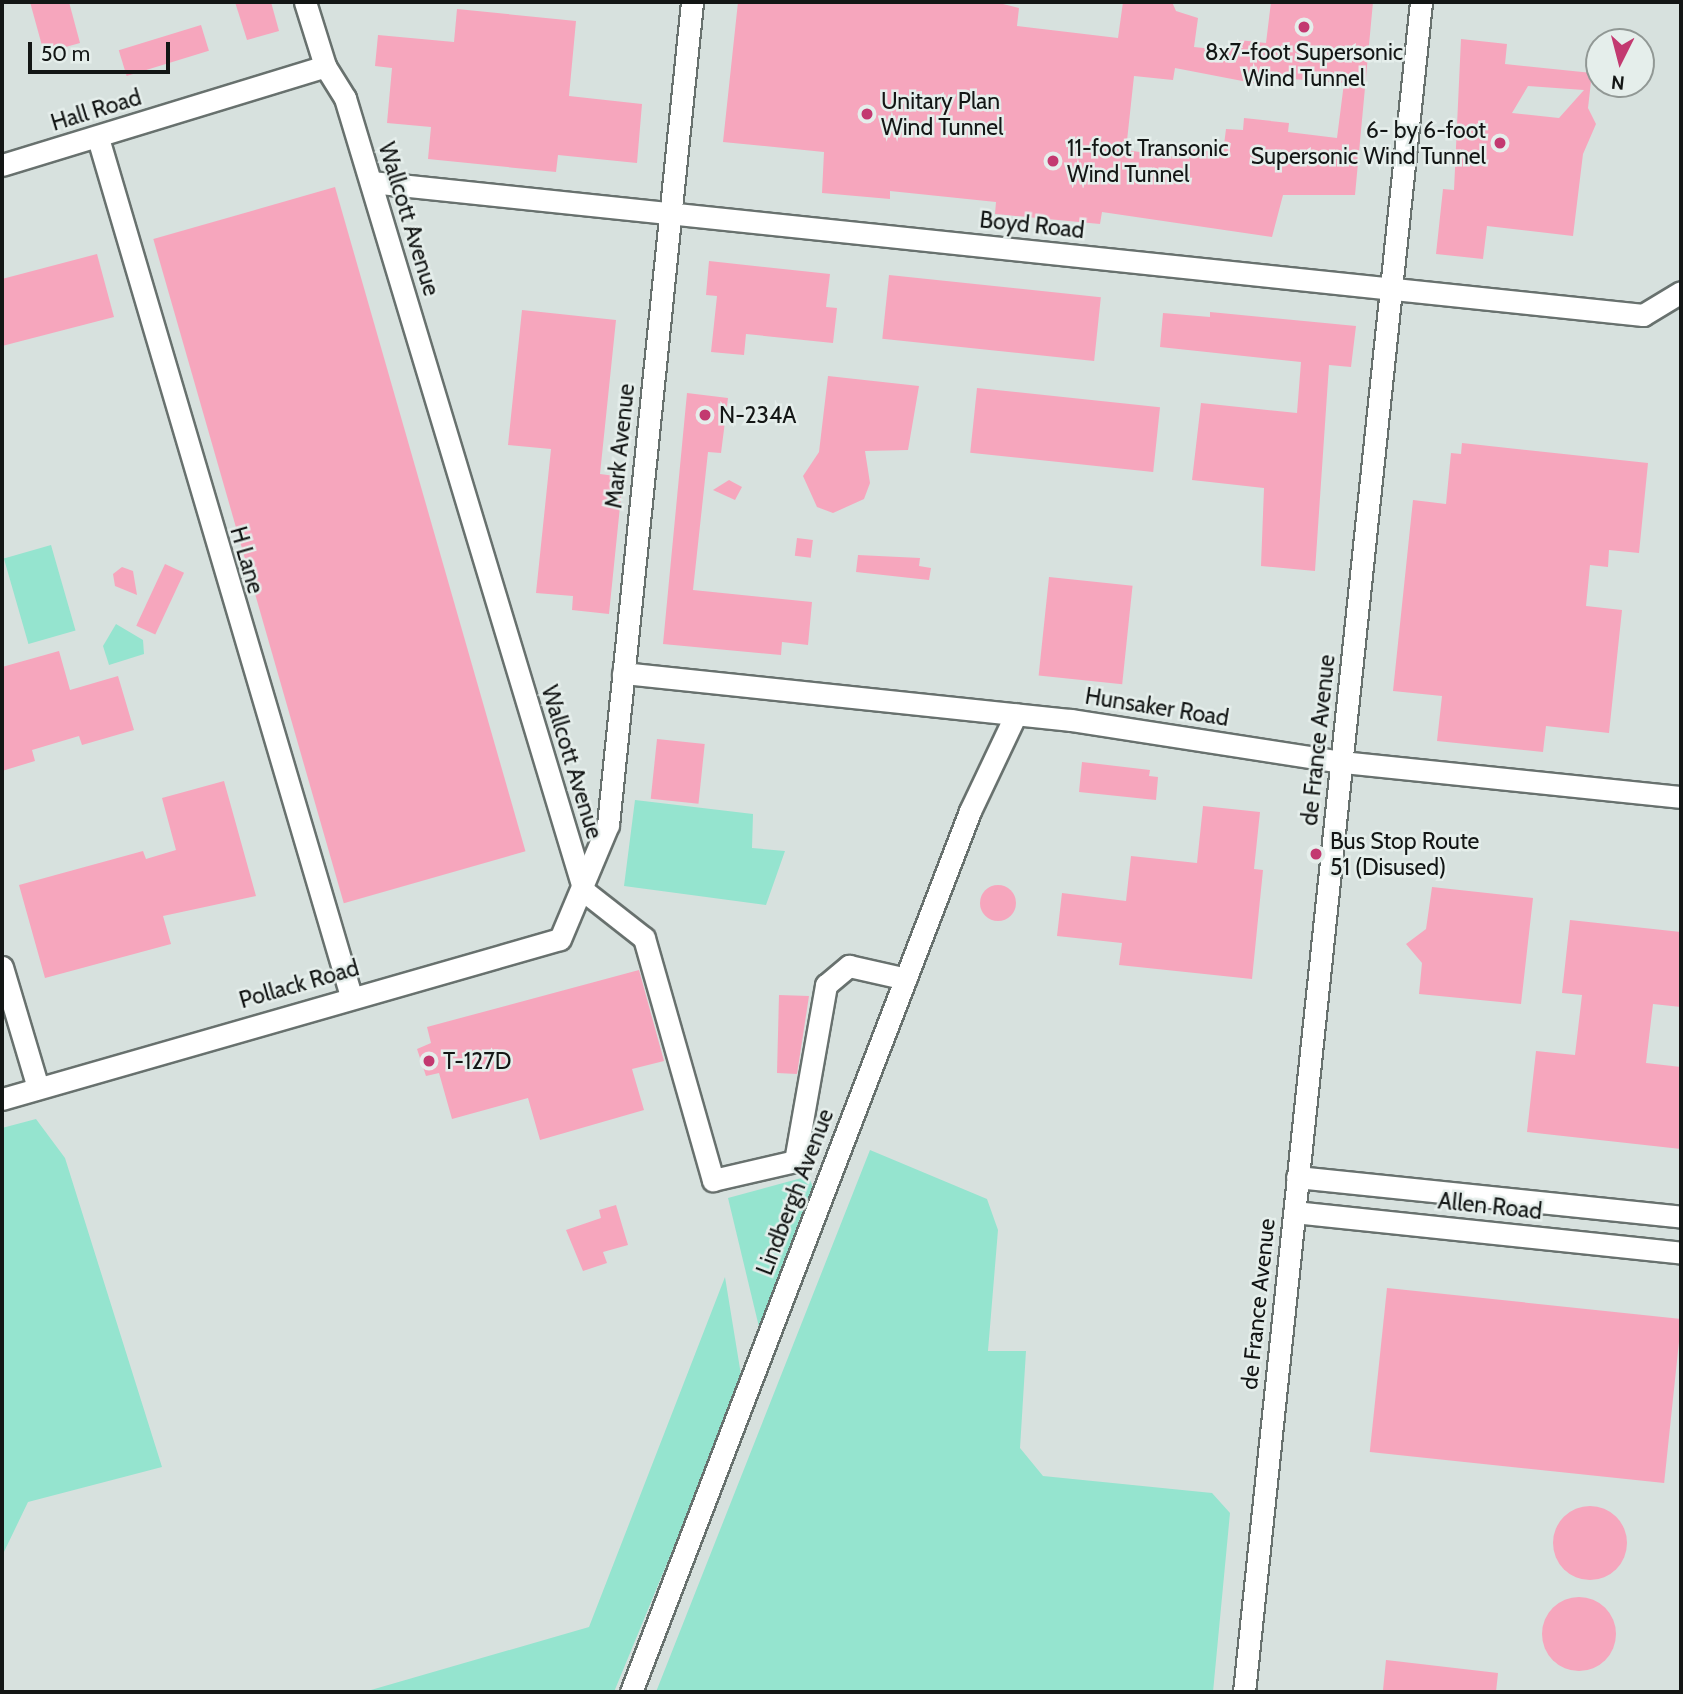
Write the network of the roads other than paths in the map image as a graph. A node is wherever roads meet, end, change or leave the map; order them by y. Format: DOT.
graph roads {
  1 [pos="306,2"];
  2 [pos="692,2"];
  3 [pos="1421,2"];
  4 [pos="325,66"];
  5 [pos="98,138"];
  6 [pos="2,165"];
  7 [pos="371,182"];
  8 [pos="670,213"];
  9 [pos="1393,289"];
  10 [pos="1681,292"];
  11 [pos="623,673"];
  12 [pos="1016,714"];
  13 [pos="1342,762"];
  14 [pos="1681,797"];
  15 [pos="584,891"];
  16 [pos="2,967"];
  17 [pos="906,979"];
  18 [pos="351,996"];
  19 [pos="38,1088"];
  20 [pos="2,1098"];
  21 [pos="1297,1177"];
  22 [pos="1293,1212"];
  23 [pos="1681,1217"];
  24 [pos="1681,1253"];
  25 [pos="631,1692"];
  26 [pos="1244,1692"];
  1 -- 4 [label="street, Wallcott Avenue"];
  2 -- 8 [label="street, Mark Avenue"];
  3 -- 9 [label="street, de France Avenue"];
  4 -- 5 [label="street, Hall Road"];
  4 -- 7 [label="street, Wallcott Avenue"];
  5 -- 6 [label="street, Hall Road"];
  5 -- 18 [label="street, H Lane"];
  7 -- 8 [label="street, Boyd Road"];
  7 -- 15 [label="street, Wallcott Avenue"];
  8 -- 9 [label="street, Boyd Road"];
  8 -- 11 [label="street, Mark Avenue"];
  9 -- 10 [label="street, Boyd Road"];
  9 -- 13 [label="street, de France Avenue"];
  11 -- 12 [label="street, Hunsaker Road"];
  11 -- 15 [label="street, Mark Avenue"];
  12 -- 13 [label="street, Hunsaker Road"];
  12 -- 17 [label="street, Lindbergh Avenue"];
  13 -- 14 [label="street, Hunsaker Road"];
  13 -- 21 [label="street, de France Avenue"];
  15 -- 17 [label="street"];
  15 -- 18 [label="street, Pollack Road"];
  16 -- 19 [label="street"];
  17 -- 25 [label="street, Lindbergh Avenue"];
  18 -- 19 [label="street, Pollack Road"];
  19 -- 20 [label="street, Pollack Road"];
  21 -- 22 [label="street, de France Avenue"];
  21 -- 23 [label="street, Allen Road"];
  22 -- 24 [label="street, Allen Road"];
  22 -- 26 [label="street, de France Avenue"];
}
